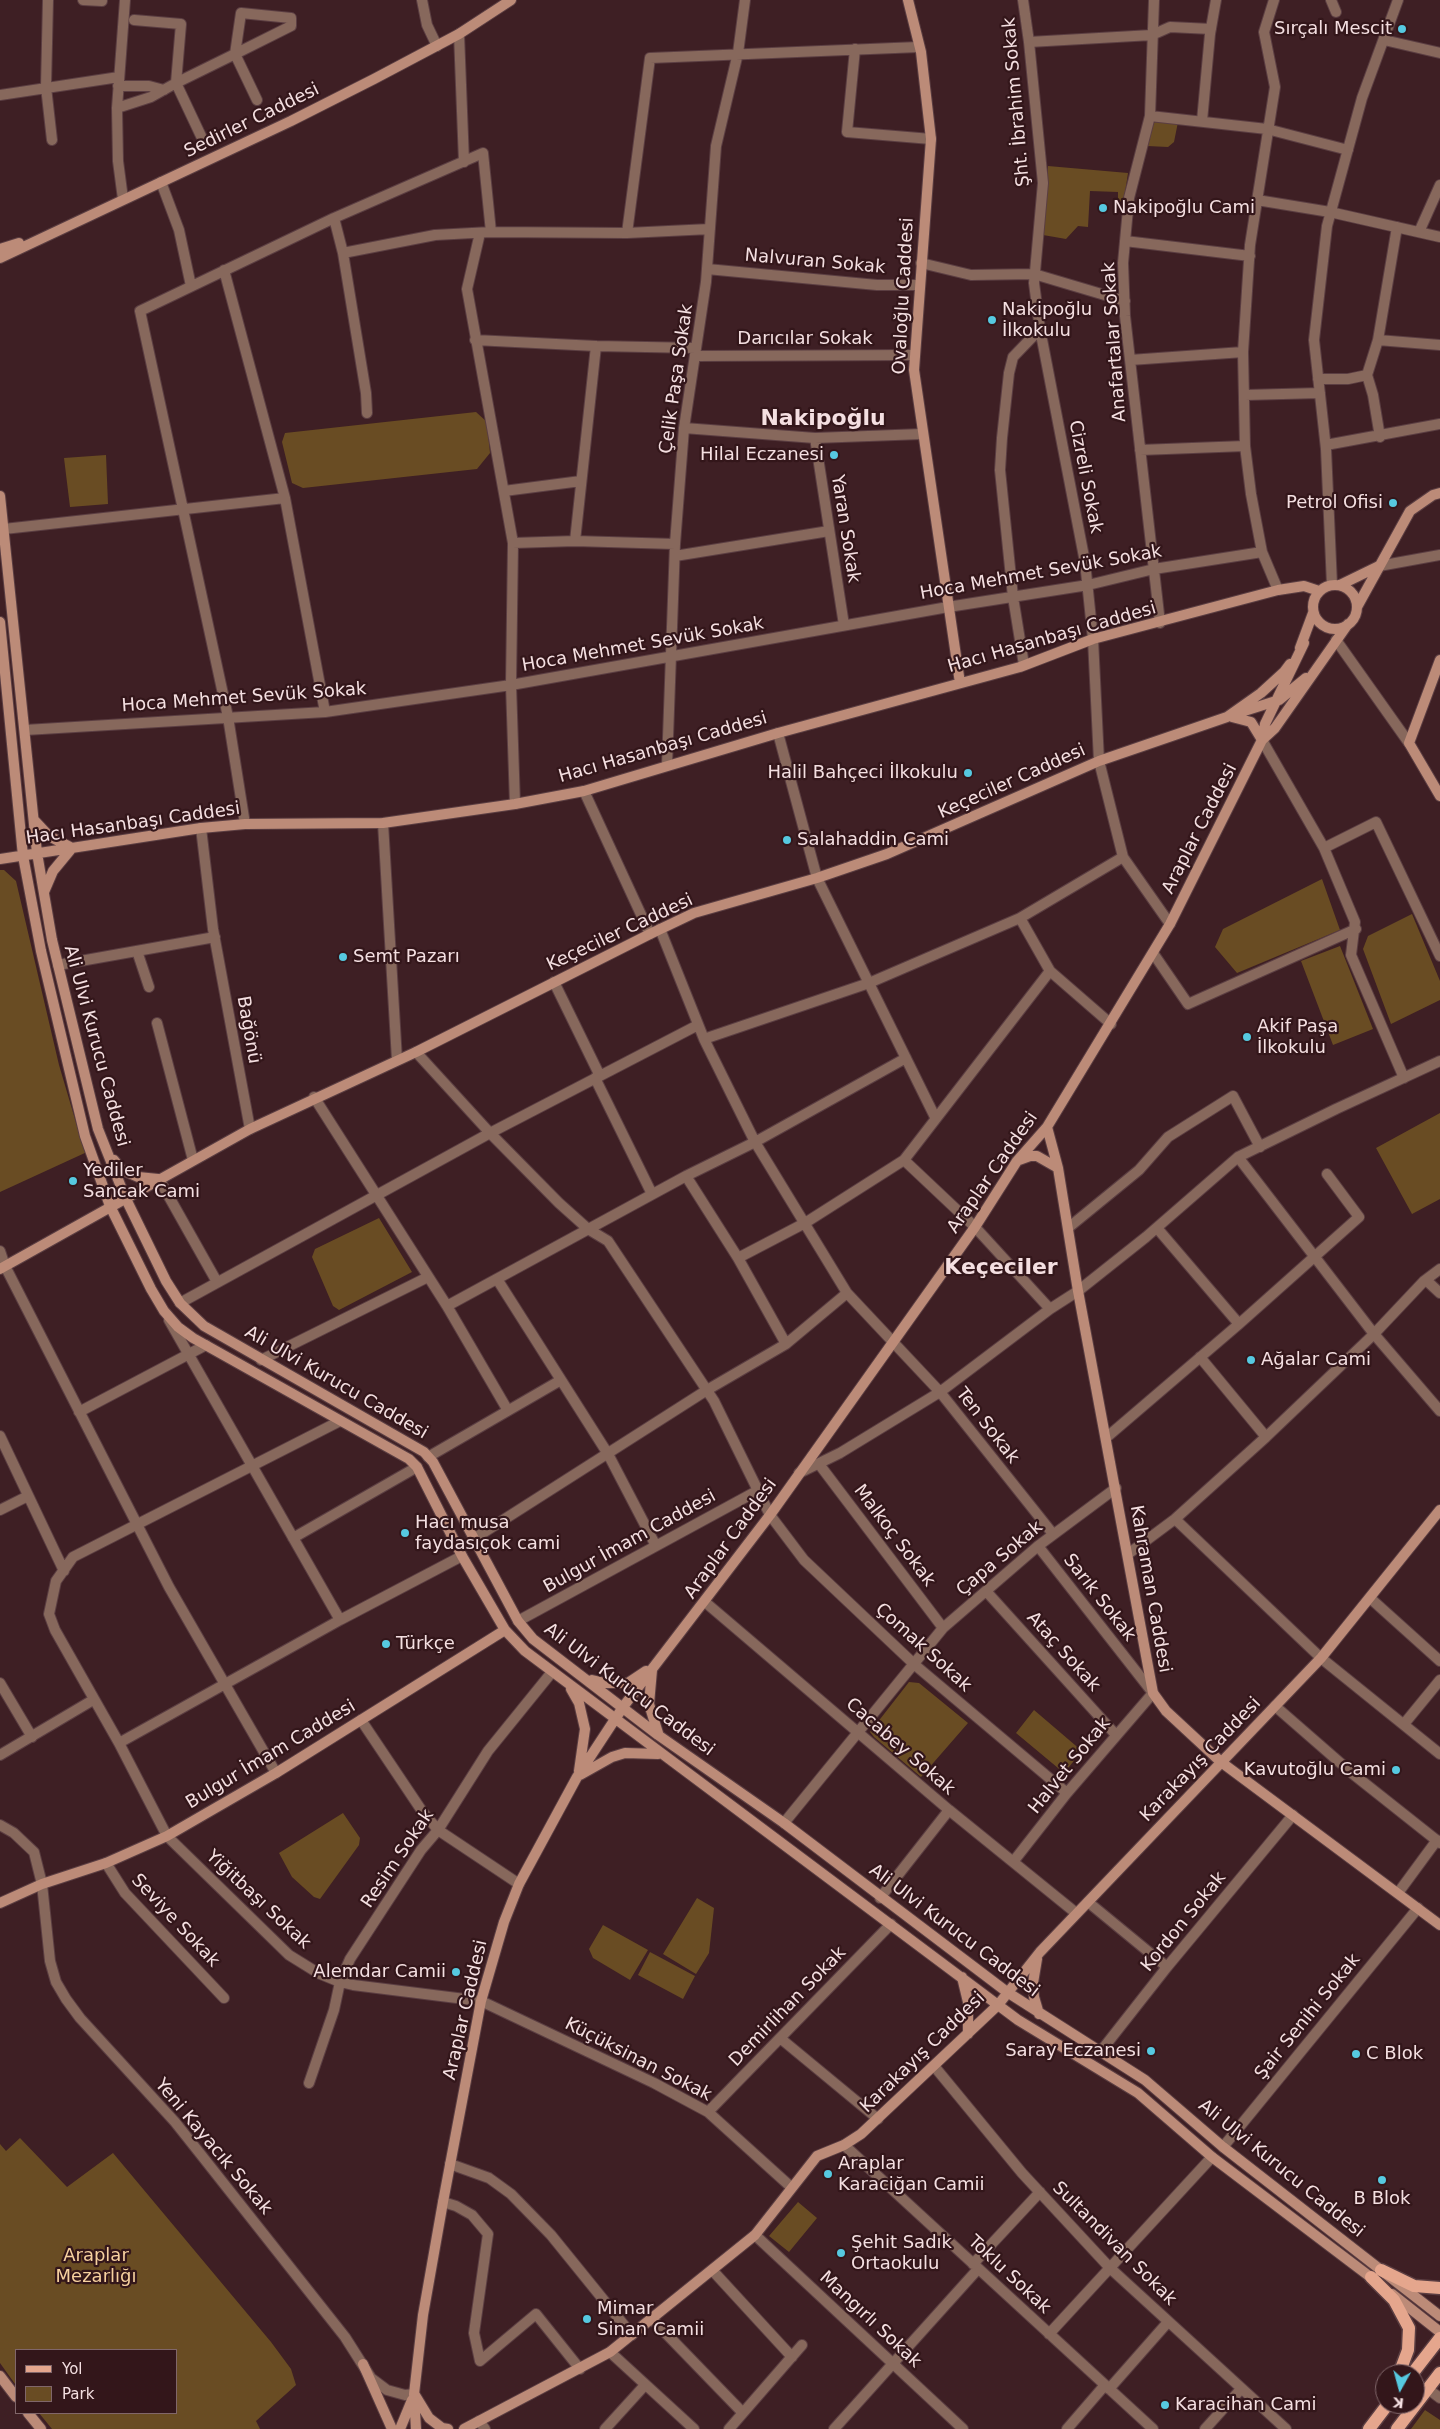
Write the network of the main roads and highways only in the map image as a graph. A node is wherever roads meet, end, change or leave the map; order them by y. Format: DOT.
graph roads {
  1 [pos="1440,2288"];
  2 [pos="1440,2338"];
  3 [pos="1403,2364"];
  4 [pos="1420,2364"];
  5 [pos="1440,2373"];
  6 [pos="1380,2414"];
  7 [pos="1369,2429"];
  8 [pos="1397,2429"];
  1 -- 3 [label="main road"];
  2 -- 4 [label="main road"];
  5 -- 8 [label="main road"];
  6 -- 7 [label="main road"];
}
